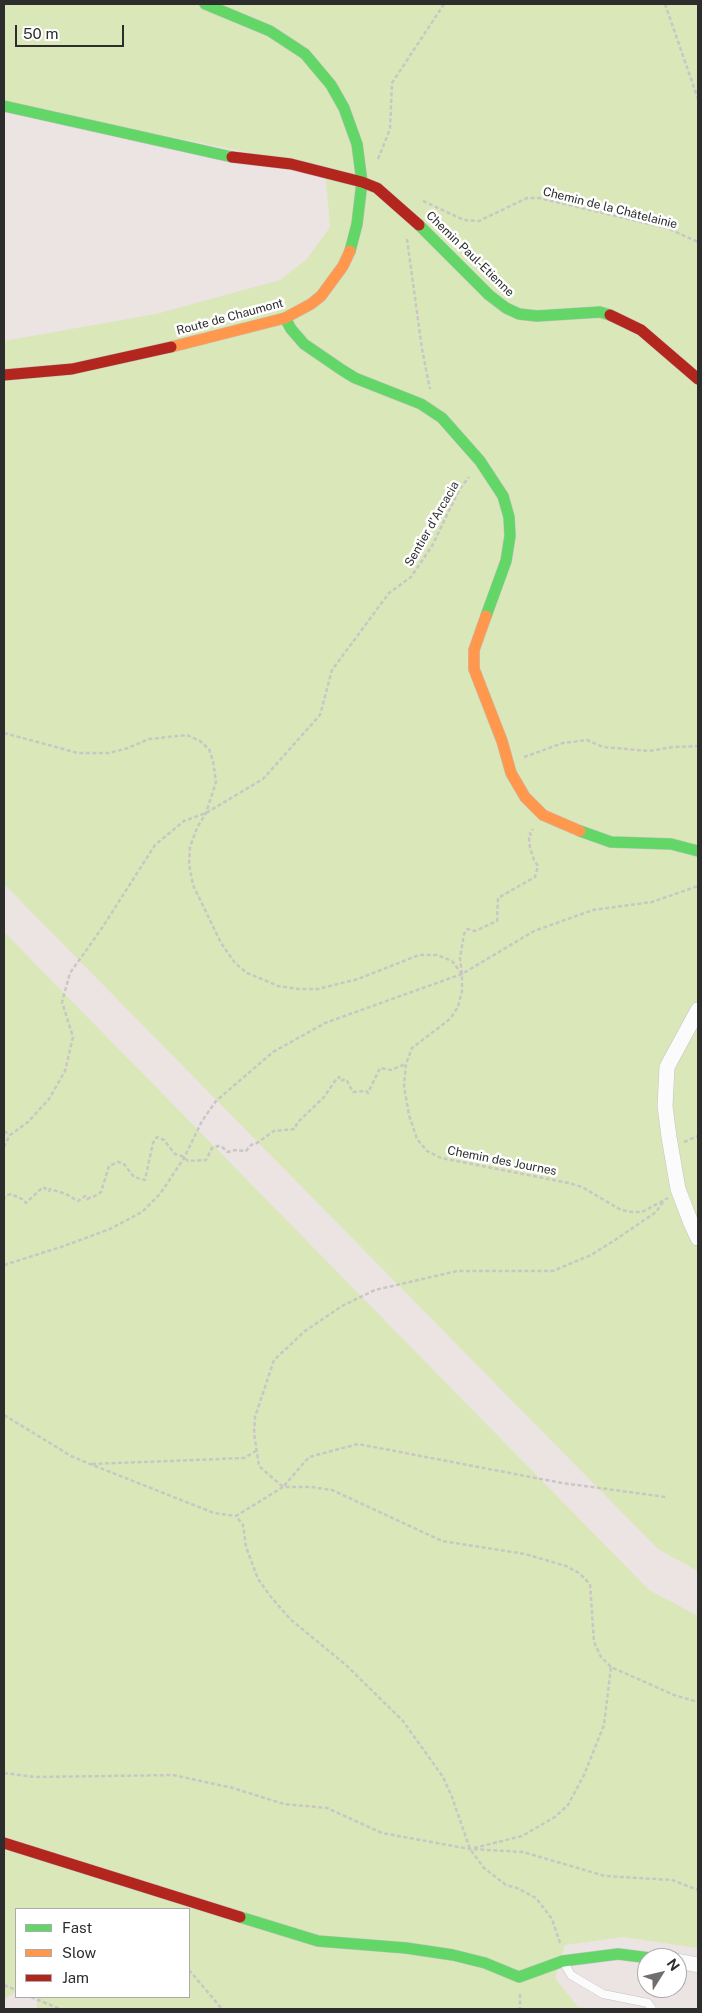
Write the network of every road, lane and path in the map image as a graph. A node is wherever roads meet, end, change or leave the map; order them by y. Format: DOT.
graph roads {
  1 [pos="206,4"];
  2 [pos="444,4"];
  3 [pos="665,4"];
  4 [pos="698,100"];
  5 [pos="4,106"];
  6 [pos="376,163"];
  7 [pos="362,182"];
  8 [pos="422,201"];
  9 [pos="405,231"];
  10 [pos="698,242"];
  11 [pos="285,318"];
  12 [pos="4,375"];
  13 [pos="698,379"];
  14 [pos="431,392"];
  15 [pos="480,461"];
  16 [pos="4,734"];
  17 [pos="698,746"];
  18 [pos="508,764"];
  19 [pos="540,812"];
  20 [pos="206,813"];
  21 [pos="698,851"];
  22 [pos="698,886"];
  23 [pos="462,974"];
  24 [pos="698,1010"];
  25 [pos="406,1064"];
  26 [pos="4,1132"];
  27 [pos="10,1135"];
  28 [pos="4,1147"];
  29 [pos="184,1158"];
  30 [pos="678,1189"];
  31 [pos="4,1200"];
  32 [pos="664,1201"];
  33 [pos="698,1238"];
  34 [pos="4,1265"];
  35 [pos="4,1415"];
  36 [pos="256,1451"];
  37 [pos="90,1464"];
  38 [pos="284,1487"];
  39 [pos="666,1497"];
  40 [pos="236,1516"];
  41 [pos="611,1667"];
  42 [pos="698,1702"];
  43 [pos="4,1773"];
  44 [pos="4,1843"];
  45 [pos="470,1849"];
  46 [pos="698,1890"];
  47 [pos="637,1956"];
  48 [pos="563,1961"];
  49 [pos="190,1971"];
  50 [pos="33,1998"];
  51 [pos="60,2009"];
  52 [pos="222,2009"];
  53 [pos="652,2009"];
  1 -- 7 [label="street, Route de Chaumont"];
  2 -- 6 [label="path"];
  3 -- 4 [label="path"];
  5 -- 7 [label="street, Chemin Paul-Etienne"];
  7 -- 11 [label="street, Route de Chaumont"];
  7 -- 13 [label="street, Chemin Paul-Etienne"];
  8 -- 10 [label="path, Chemin de la Châtelainie"];
  9 -- 14 [label="path"];
  11 -- 12 [label="street, Route de Chaumont"];
  11 -- 15 [label="street"];
  15 -- 18 [label="street"];
  15 -- 20 [label="path, Sentier d'Arcacia"];
  16 -- 20 [label="path"];
  17 -- 18 [label="path"];
  18 -- 19 [label="street"];
  19 -- 21 [label="street"];
  19 -- 23 [label="path, Chemin des Journes"];
  20 -- 23 [label="path"];
  20 -- 27 [label="path, Sentier d'Arcacia"];
  22 -- 23 [label="path"];
  23 -- 25 [label="path, Chemin des Journes"];
  23 -- 29 [label="path"];
  24 -- 30 [label="street"];
  25 -- 29 [label="path"];
  25 -- 32 [label="path, Chemin des Journes"];
  26 -- 27 [label="path"];
  27 -- 28 [label="path"];
  29 -- 31 [label="path"];
  29 -- 34 [label="path"];
  30 -- 32 [label="path, Chemin des Journes"];
  30 -- 33 [label="street"];
  32 -- 36 [label="path"];
  35 -- 37 [label="path"];
  36 -- 37 [label="path"];
  36 -- 38 [label="path"];
  37 -- 40 [label="path"];
  38 -- 39 [label="path"];
  38 -- 40 [label="path"];
  38 -- 41 [label="path"];
  40 -- 45 [label="path"];
  41 -- 42 [label="path"];
  41 -- 45 [label="path"];
  43 -- 45 [label="path"];
  44 -- 48 [label="street"];
  45 -- 46 [label="path"];
  45 -- 48 [label="path"];
  47 -- 48 [label="street"];
  48 -- 53 [label="lane"];
  49 -- 52 [label="path"];
  50 -- 51 [label="path"];
}
